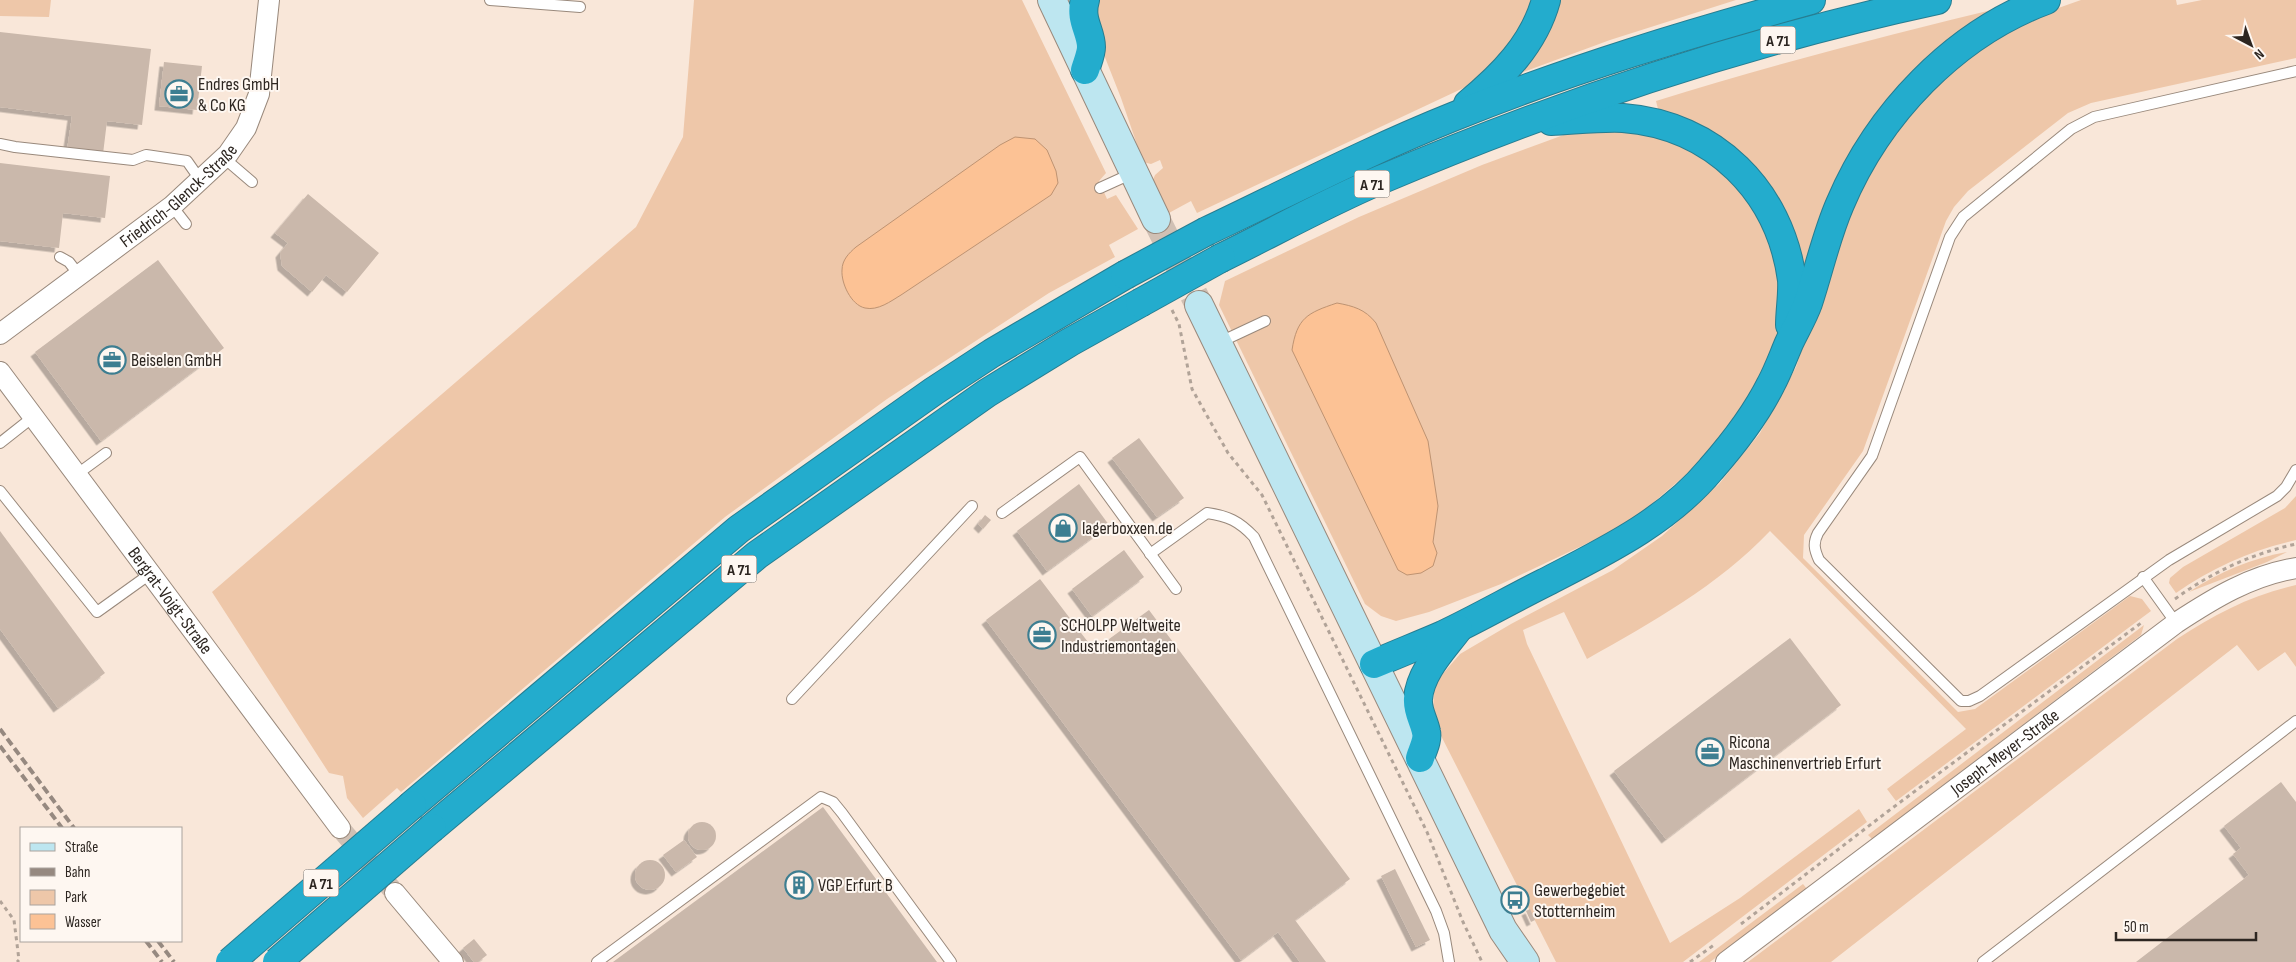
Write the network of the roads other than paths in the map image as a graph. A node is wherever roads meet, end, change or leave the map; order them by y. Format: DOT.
graph roads {
  1 [pos="269,0"];
  2 [pos="490,0"];
  3 [pos="1052,0"];
  4 [pos="1085,0"];
  5 [pos="1546,0"];
  6 [pos="1811,0"];
  7 [pos="1937,0"];
  8 [pos="2046,0"];
  9 [pos="580,7"];
  10 [pos="1085,70"];
  11 [pos="2296,71"];
  12 [pos="1453,116"];
  13 [pos="1527,121"];
  14 [pos="0,144"];
  15 [pos="224,158"];
  16 [pos="1134,173"];
  17 [pos="201,180"];
  18 [pos="252,182"];
  19 [pos="1100,188"];
  20 [pos="172,206"];
  21 [pos="1156,219"];
  22 [pos="186,224"];
  23 [pos="60,257"];
  24 [pos="79,275"];
  25 [pos="1199,305"];
  26 [pos="1265,322"];
  27 [pos="0,334"];
  28 [pos="1218,343"];
  29 [pos="1789,343"];
  30 [pos="0,372"];
  31 [pos="33,417"];
  32 [pos="0,443"];
  33 [pos="106,453"];
  34 [pos="2296,470"];
  35 [pos="76,475"];
  36 [pos="0,491"];
  37 [pos="972,506"];
  38 [pos="1002,513"];
  39 [pos="1150,554"];
  40 [pos="2296,568"];
  41 [pos="150,574"];
  42 [pos="2144,578"];
  43 [pos="1176,589"];
  44 [pos="2176,623"];
  45 [pos="1461,626"];
  46 [pos="1374,664"];
  47 [pos="792,699"];
  48 [pos="2296,721"];
  49 [pos="1420,758"];
  50 [pos="340,828"];
  51 [pos="395,893"];
  52 [pos="1503,930"];
  53 [pos="230,962"];
  54 [pos="277,962"];
  55 [pos="453,962"];
  56 [pos="597,962"];
  57 [pos="951,962"];
  58 [pos="1449,962"];
  59 [pos="1510,962"];
  60 [pos="1525,962"];
  61 [pos="1726,962"];
  62 [pos="1983,962"];
  1 -- 15 [label="street, Friedrich-Glenck-Straße"];
  2 -- 9 [label="lane"];
  3 -- 10 [label="main road"];
  4 -- 10 [label="highway"];
  5 -- 12 [label="highway"];
  6 -- 12 [label="highway, A 71"];
  7 -- 13 [label="highway, A 71"];
  8 -- 29 [label="highway"];
  10 -- 16 [label="main road"];
  11 -- 42 [label="lane"];
  12 -- 53 [label="highway, A 71, bridge"];
  13 -- 29 [label="highway"];
  13 -- 54 [label="highway, A 71, bridge"];
  14 -- 17 [label="lane"];
  15 -- 17 [label="street, Friedrich-Glenck-Straße"];
  15 -- 18 [label="lane"];
  16 -- 19 [label="lane"];
  16 -- 21 [label="main road"];
  17 -- 20 [label="street, Friedrich-Glenck-Straße"];
  20 -- 22 [label="lane"];
  20 -- 24 [label="street, Friedrich-Glenck-Straße"];
  23 -- 24 [label="lane"];
  24 -- 27 [label="street, Friedrich-Glenck-Straße"];
  25 -- 28 [label="main road"];
  26 -- 28 [label="lane"];
  28 -- 46 [label="main road"];
  29 -- 45 [label="highway"];
  30 -- 31 [label="street, Bergrat-Voigt-Straße"];
  31 -- 32 [label="lane"];
  31 -- 35 [label="street, Bergrat-Voigt-Straße"];
  33 -- 35 [label="lane"];
  34 -- 42 [label="lane"];
  35 -- 41 [label="street, Bergrat-Voigt-Straße"];
  36 -- 41 [label="lane"];
  37 -- 47 [label="lane"];
  38 -- 39 [label="lane"];
  39 -- 43 [label="lane"];
  39 -- 58 [label="lane"];
  40 -- 44 [label="street, Joseph-Meyer-Straße"];
  41 -- 50 [label="street, Bergrat-Voigt-Straße"];
  42 -- 44 [label="lane"];
  44 -- 61 [label="street, Joseph-Meyer-Straße"];
  45 -- 46 [label="highway"];
  45 -- 49 [label="highway"];
  46 -- 49 [label="main road"];
  48 -- 62 [label="lane"];
  49 -- 52 [label="main road"];
  51 -- 55 [label="street"];
  52 -- 59 [label="main road"];
  52 -- 60 [label="main road"];
  56 -- 57 [label="lane"];
}
